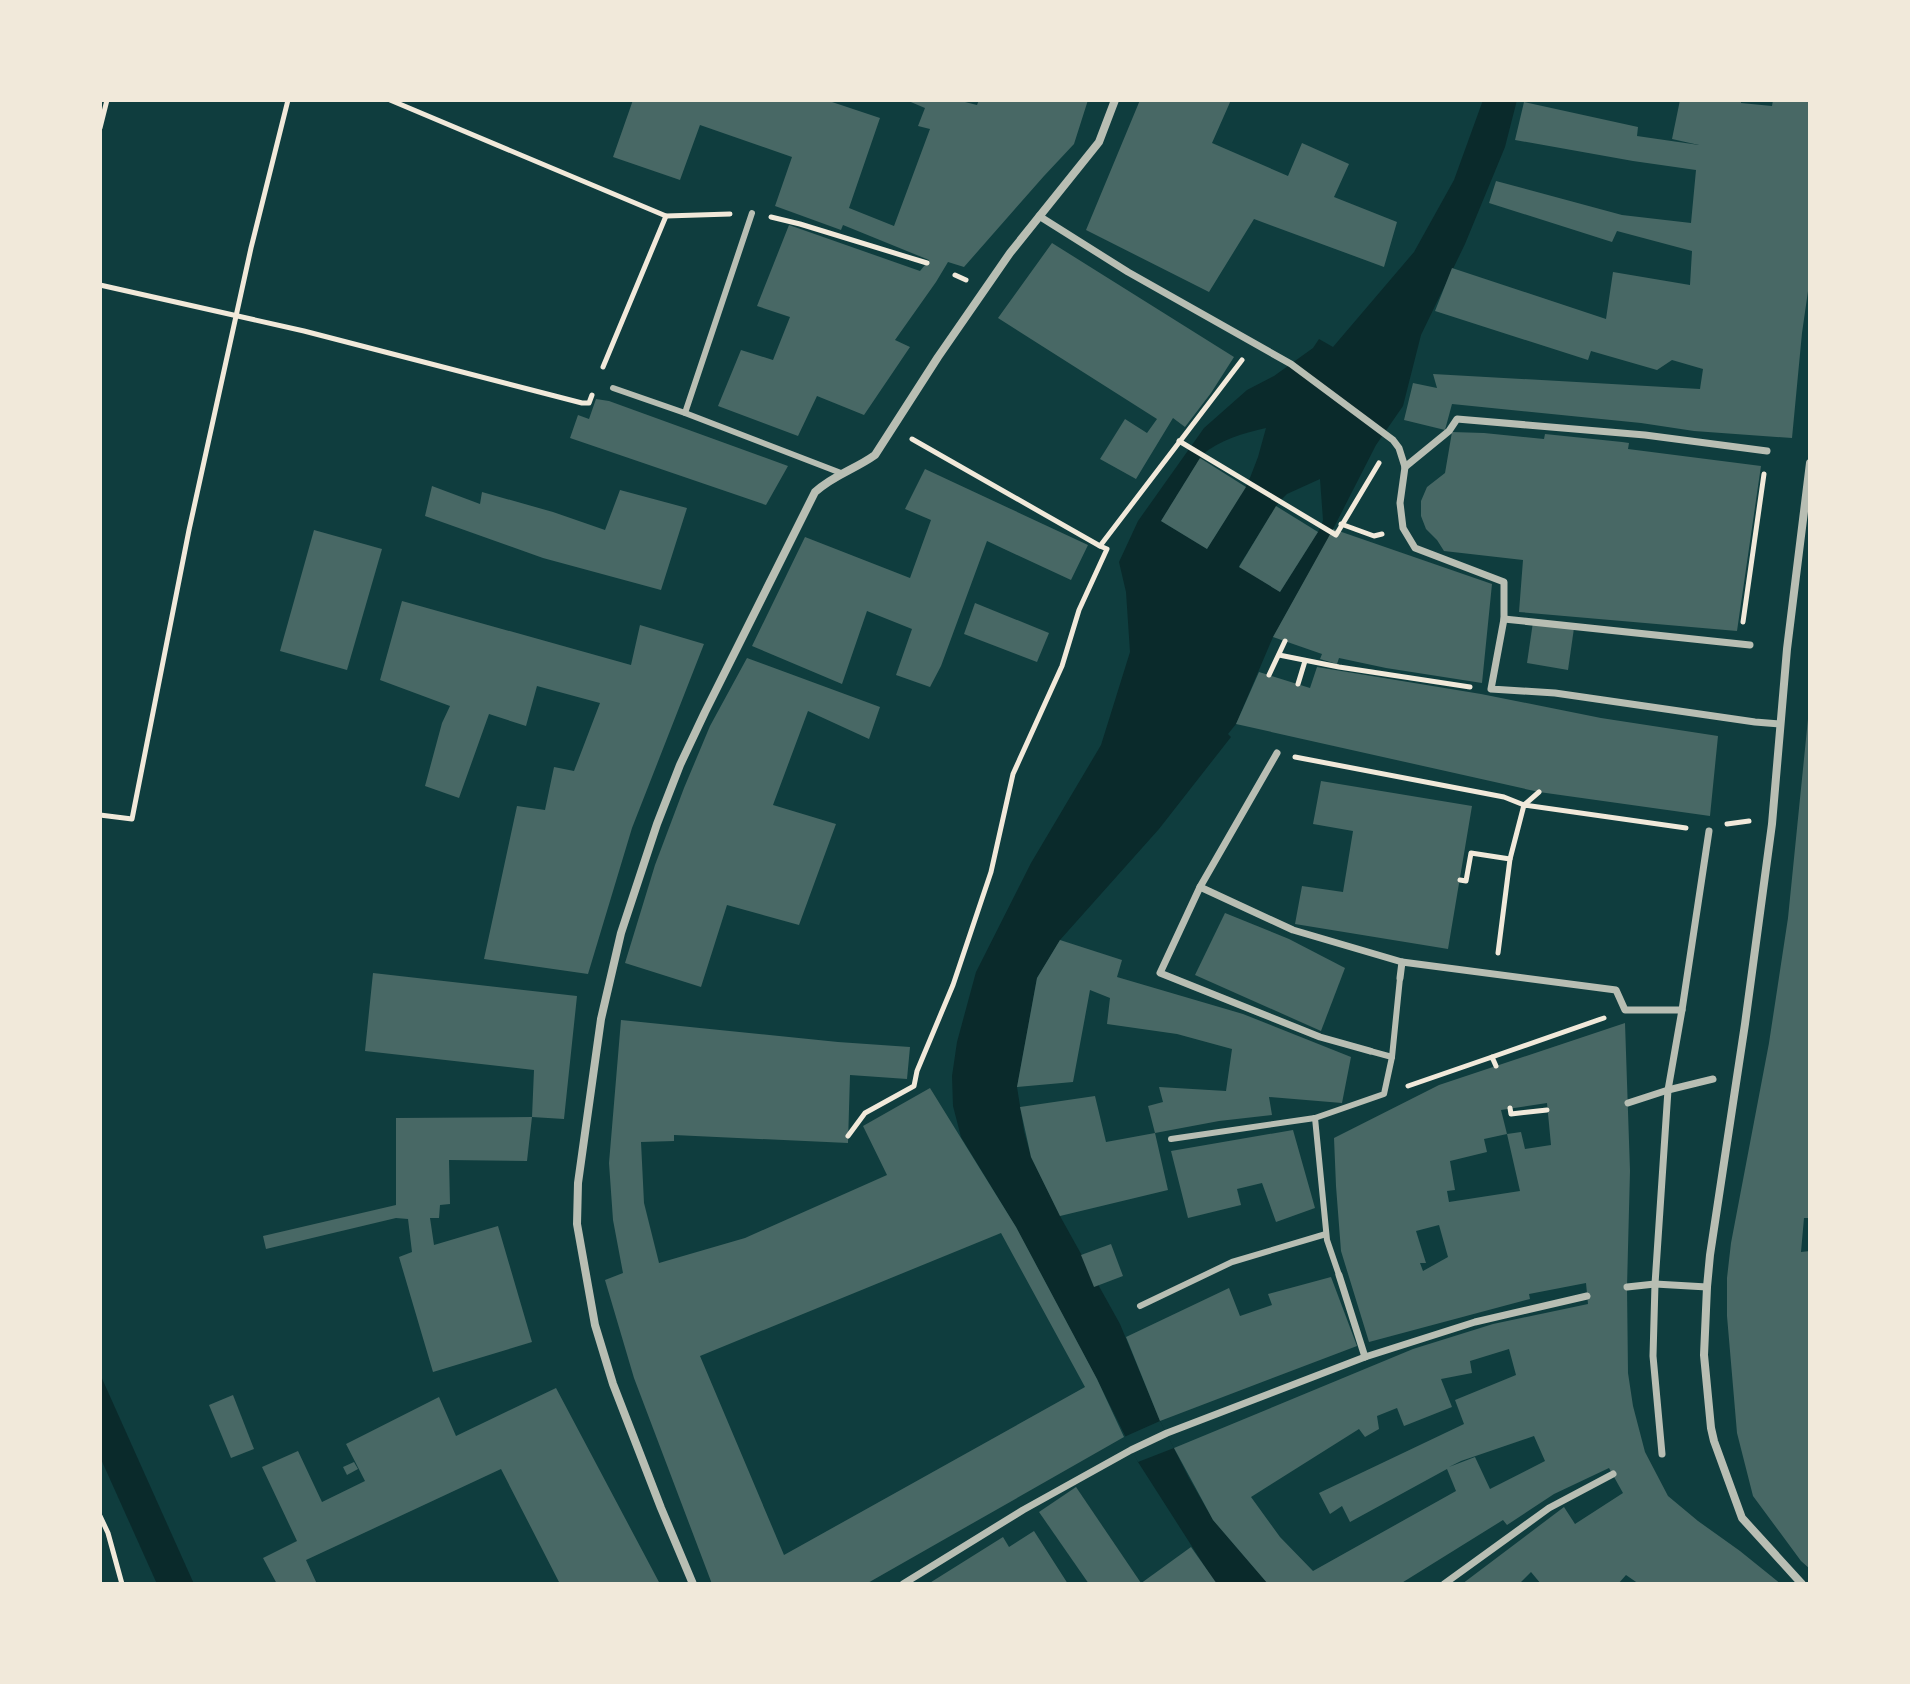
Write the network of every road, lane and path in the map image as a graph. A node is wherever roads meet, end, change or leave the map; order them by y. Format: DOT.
graph roads {
  1 [pos="107,100"];
  2 [pos="288,100"];
  3 [pos="390,100"];
  4 [pos="1115,100"];
  5 [pos="100,128"];
  6 [pos="752,213"];
  7 [pos="666,216"];
  8 [pos="1039,216"];
  9 [pos="927,263"];
  10 [pos="100,285"];
  11 [pos="237,316"];
  12 [pos="1256,344"];
  13 [pos="601,374"];
  14 [pos="595,388"];
  15 [pos="613,388"];
  16 [pos="685,413"];
  17 [pos="892,428"];
  18 [pos="1393,440"];
  19 [pos="1179,441"];
  20 [pos="1767,451"];
  21 [pos="1810,463"];
  22 [pos="1765,466"];
  23 [pos="1405,467"];
  24 [pos="841,473"];
  25 [pos="1341,524"];
  26 [pos="1374,536"];
  27 [pos="1805,544"];
  28 [pos="1100,546"];
  29 [pos="1504,619"];
  30 [pos="1742,631"];
  31 [pos="1285,641"];
  32 [pos="1750,645"];
  33 [pos="1279,655"];
  34 [pos="1305,661"];
  35 [pos="1269,675"];
  36 [pos="1298,684"];
  37 [pos="1491,689"];
  38 [pos="1780,724"];
  39 [pos="1277,753"];
  40 [pos="1539,792"];
  41 [pos="1524,805"];
  42 [pos="100,815"];
  43 [pos="1749,821"];
  44 [pos="1709,831"];
  45 [pos="1510,859"];
  46 [pos="1460,880"];
  47 [pos="1200,887"];
  48 [pos="1402,962"];
  49 [pos="1496,975"];
  50 [pos="1400,978"];
  51 [pos="1625,1010"];
  52 [pos="1682,1010"];
  53 [pos="1370,1051"];
  54 [pos="1392,1057"];
  55 [pos="1492,1057"];
  56 [pos="1496,1066"];
  57 [pos="1427,1079"];
  58 [pos="1713,1079"];
  59 [pos="1668,1090"];
  60 [pos="1628,1103"];
  61 [pos="1510,1108"];
  62 [pos="1547,1110"];
  63 [pos="1315,1118"];
  64 [pos="848,1136"];
  65 [pos="1171,1139"];
  66 [pos="1326,1234"];
  67 [pos="1339,1275"];
  68 [pos="1655,1284"];
  69 [pos="1627,1287"];
  70 [pos="1707,1287"];
  71 [pos="1587,1296"];
  72 [pos="1140,1306"];
  73 [pos="1365,1357"];
  74 [pos="1662,1454"];
  75 [pos="1613,1474"];
  76 [pos="100,1516"];
  77 [pos="122,1584"];
  78 [pos="693,1584"];
  79 [pos="903,1584"];
  80 [pos="1444,1584"];
  81 [pos="1802,1584"];
  1 -- 5 [label="path"];
  2 -- 11 [label="path"];
  3 -- 7 [label="path"];
  4 -- 8 [label="street"];
  6 -- 7 [label="path"];
  6 -- 9 [label="path"];
  6 -- 16 [label="lane"];
  7 -- 13 [label="path"];
  8 -- 12 [label="street"];
  8 -- 17 [label="street"];
  10 -- 11 [label="path"];
  11 -- 14 [label="path"];
  11 -- 42 [label="path"];
  12 -- 18 [label="street"];
  12 -- 19 [label="path"];
  15 -- 16 [label="lane"];
  16 -- 24 [label="lane"];
  17 -- 24 [label="street"];
  17 -- 28 [label="path"];
  18 -- 23 [label="street"];
  18 -- 25 [label="path"];
  19 -- 25 [label="path"];
  19 -- 28 [label="path"];
  20 -- 23 [label="street"];
  21 -- 27 [label="street"];
  22 -- 30 [label="path"];
  23 -- 29 [label="street"];
  24 -- 78 [label="street"];
  25 -- 26 [label="path"];
  27 -- 38 [label="street"];
  28 -- 64 [label="path"];
  29 -- 32 [label="street"];
  29 -- 37 [label="street"];
  31 -- 33 [label="path"];
  33 -- 34 [label="path"];
  33 -- 35 [label="path"];
  34 -- 36 [label="path"];
  34 -- 37 [label="path"];
  37 -- 38 [label="street"];
  38 -- 70 [label="street"];
  39 -- 41 [label="path"];
  39 -- 47 [label="street"];
  40 -- 41 [label="path"];
  41 -- 44 [label="path"];
  41 -- 45 [label="path"];
  43 -- 44 [label="path"];
  44 -- 52 [label="street"];
  45 -- 46 [label="path"];
  45 -- 49 [label="path"];
  47 -- 48 [label="street"];
  47 -- 53 [label="street"];
  48 -- 49 [label="street"];
  48 -- 50 [label="street"];
  49 -- 51 [label="street"];
  50 -- 54 [label="lane"];
  51 -- 52 [label="street"];
  51 -- 55 [label="path"];
  52 -- 59 [label="street"];
  53 -- 54 [label="lane"];
  54 -- 63 [label="lane"];
  55 -- 56 [label="path"];
  55 -- 57 [label="path"];
  58 -- 59 [label="street"];
  59 -- 60 [label="street"];
  59 -- 68 [label="street"];
  61 -- 62 [label="path"];
  63 -- 65 [label="lane"];
  63 -- 66 [label="lane"];
  66 -- 67 [label="lane"];
  66 -- 72 [label="lane"];
  67 -- 73 [label="street"];
  68 -- 69 [label="street"];
  68 -- 70 [label="street"];
  68 -- 74 [label="street"];
  70 -- 81 [label="street"];
  71 -- 73 [label="street"];
  73 -- 79 [label="street"];
  75 -- 80 [label="street"];
  76 -- 77 [label="path"];
}
